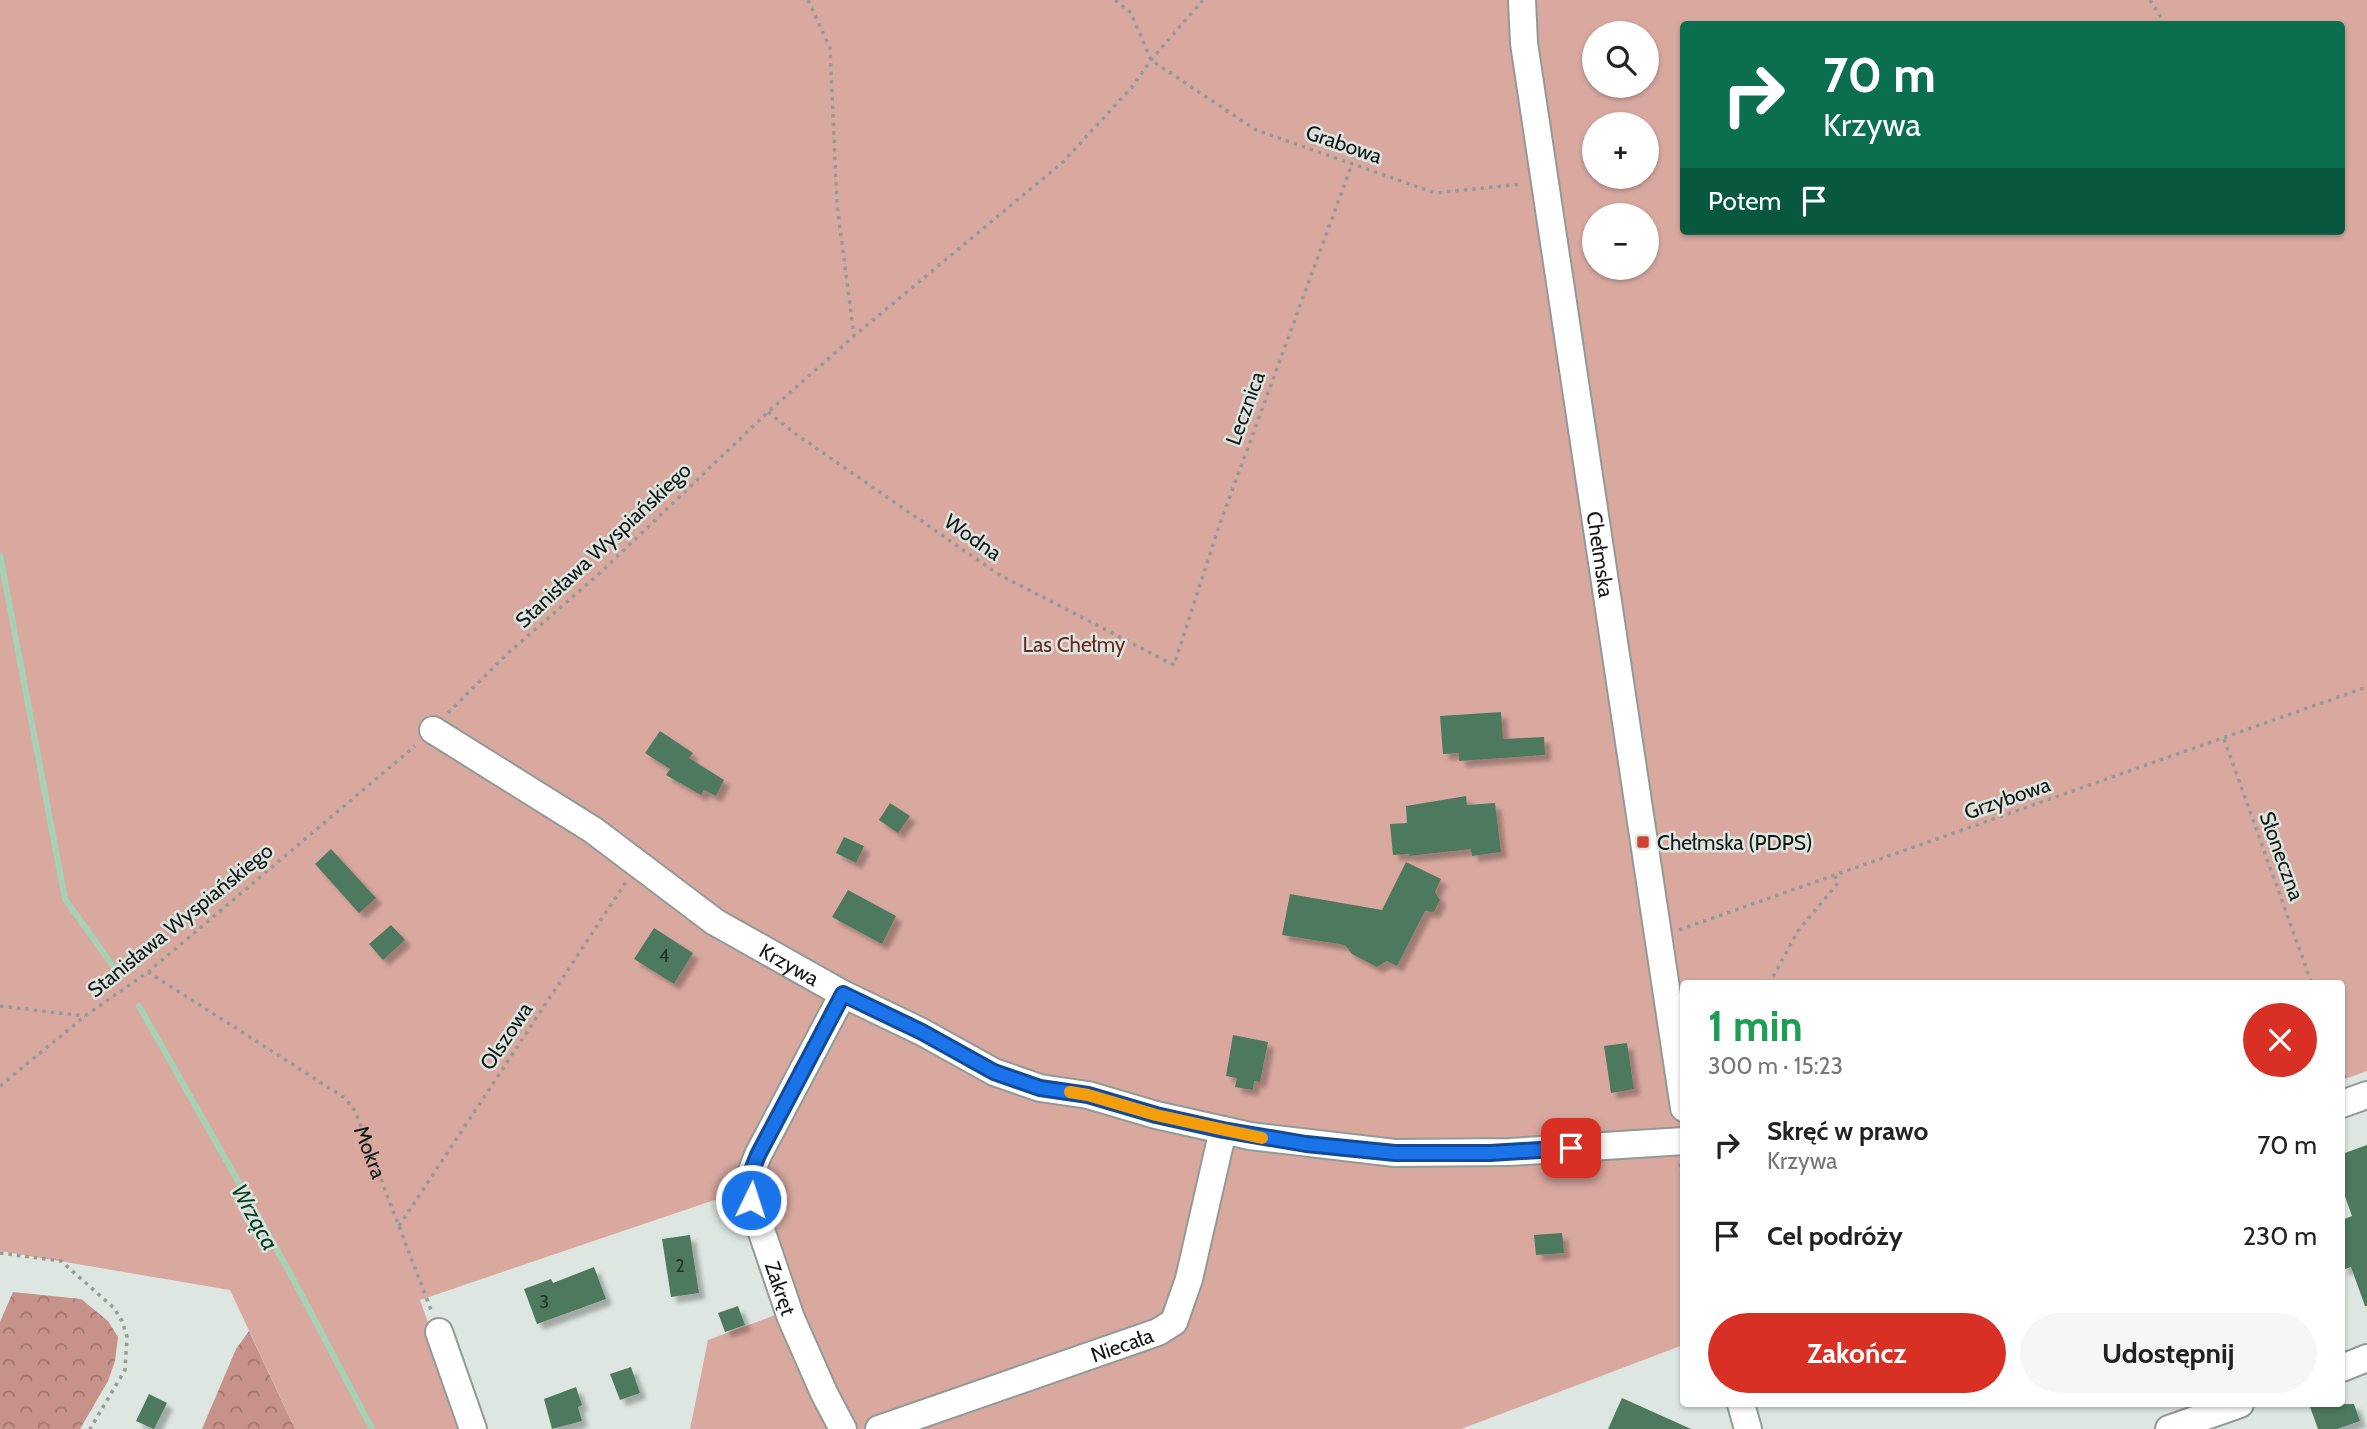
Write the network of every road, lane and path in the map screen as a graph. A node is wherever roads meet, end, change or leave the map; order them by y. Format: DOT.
graph roads {
  1 [pos="808,0"];
  2 [pos="1115,0"];
  3 [pos="1203,0"];
  4 [pos="1522,0"];
  5 [pos="2150,0"];
  6 [pos="2163,21"];
  7 [pos="1151,61"];
  8 [pos="1352,164"];
  9 [pos="1545,182"];
  10 [pos="854,337"];
  11 [pos="768,412"];
  12 [pos="1174,665"];
  13 [pos="2367,687"];
  14 [pos="433,730"];
  15 [pos="2224,739"];
  16 [pos="639,863"];
  17 [pos="1835,876"];
  18 [pos="1657,938"];
  19 [pos="148,972"];
  20 [pos="1771,980"];
  21 [pos="2311,980"];
  22 [pos="843,994"];
  23 [pos="0,1006"];
  24 [pos="85,1016"];
  25 [pos="1680,1083"];
  26 [pos="0,1086"];
  27 [pos="2367,1095"];
  28 [pos="2345,1103"];
  29 [pos="1223,1130"];
  30 [pos="1680,1141"];
  31 [pos="399,1226"];
  32 [pos="0,1253"];
  33 [pos="439,1332"];
  34 [pos="2367,1359"];
  35 [pos="2345,1366"];
  36 [pos="1742,1407"];
  37 [pos="2232,1407"];
  38 [pos="90,1429"];
  39 [pos="473,1429"];
  40 [pos="843,1429"];
  41 [pos="880,1429"];
  42 [pos="1748,1429"];
  43 [pos="2169,1429"];
  1 -- 10 [label="path"];
  2 -- 7 [label="path"];
  3 -- 7 [label="path, Stanisława Wyspiańskiego"];
  4 -- 9 [label="street, Chełmska"];
  5 -- 6 [label="path"];
  7 -- 8 [label="path, Grabowa"];
  7 -- 10 [label="path, Stanisława Wyspiańskiego"];
  8 -- 9 [label="path, Grabowa"];
  8 -- 12 [label="path, Lecznica"];
  9 -- 18 [label="street, Chełmska"];
  10 -- 11 [label="path, Stanisława Wyspiańskiego"];
  11 -- 12 [label="path, Wodna"];
  11 -- 14 [label="path, Stanisława Wyspiańskiego"];
  13 -- 15 [label="path, Grzybowa"];
  14 -- 16 [label="street, Krzywa"];
  14 -- 19 [label="path, Stanisława Wyspiańskiego"];
  15 -- 17 [label="path, Grzybowa"];
  15 -- 21 [label="path, Słoneczna"];
  16 -- 22 [label="street, Krzywa"];
  16 -- 31 [label="path, Olszowa"];
  17 -- 18 [label="path, Grzybowa"];
  17 -- 20 [label="path"];
  18 -- 25 [label="street, Chełmska"];
  19 -- 24 [label="path, Stanisława Wyspiańskiego"];
  19 -- 31 [label="path, Mokra"];
  22 -- 29 [label="street, Krzywa"];
  22 -- 40 [label="street, Zakręt"];
  23 -- 24 [label="path"];
  24 -- 26 [label="path, Stanisława Wyspiańskiego"];
  27 -- 28 [label="street"];
  29 -- 30 [label="street, Krzywa"];
  29 -- 41 [label="street, Niecała"];
  31 -- 33 [label="path, Mokra"];
  32 -- 38 [label="path"];
  33 -- 39 [label="street"];
  34 -- 35 [label="street"];
  36 -- 42 [label="street"];
  37 -- 43 [label="street"];
}
